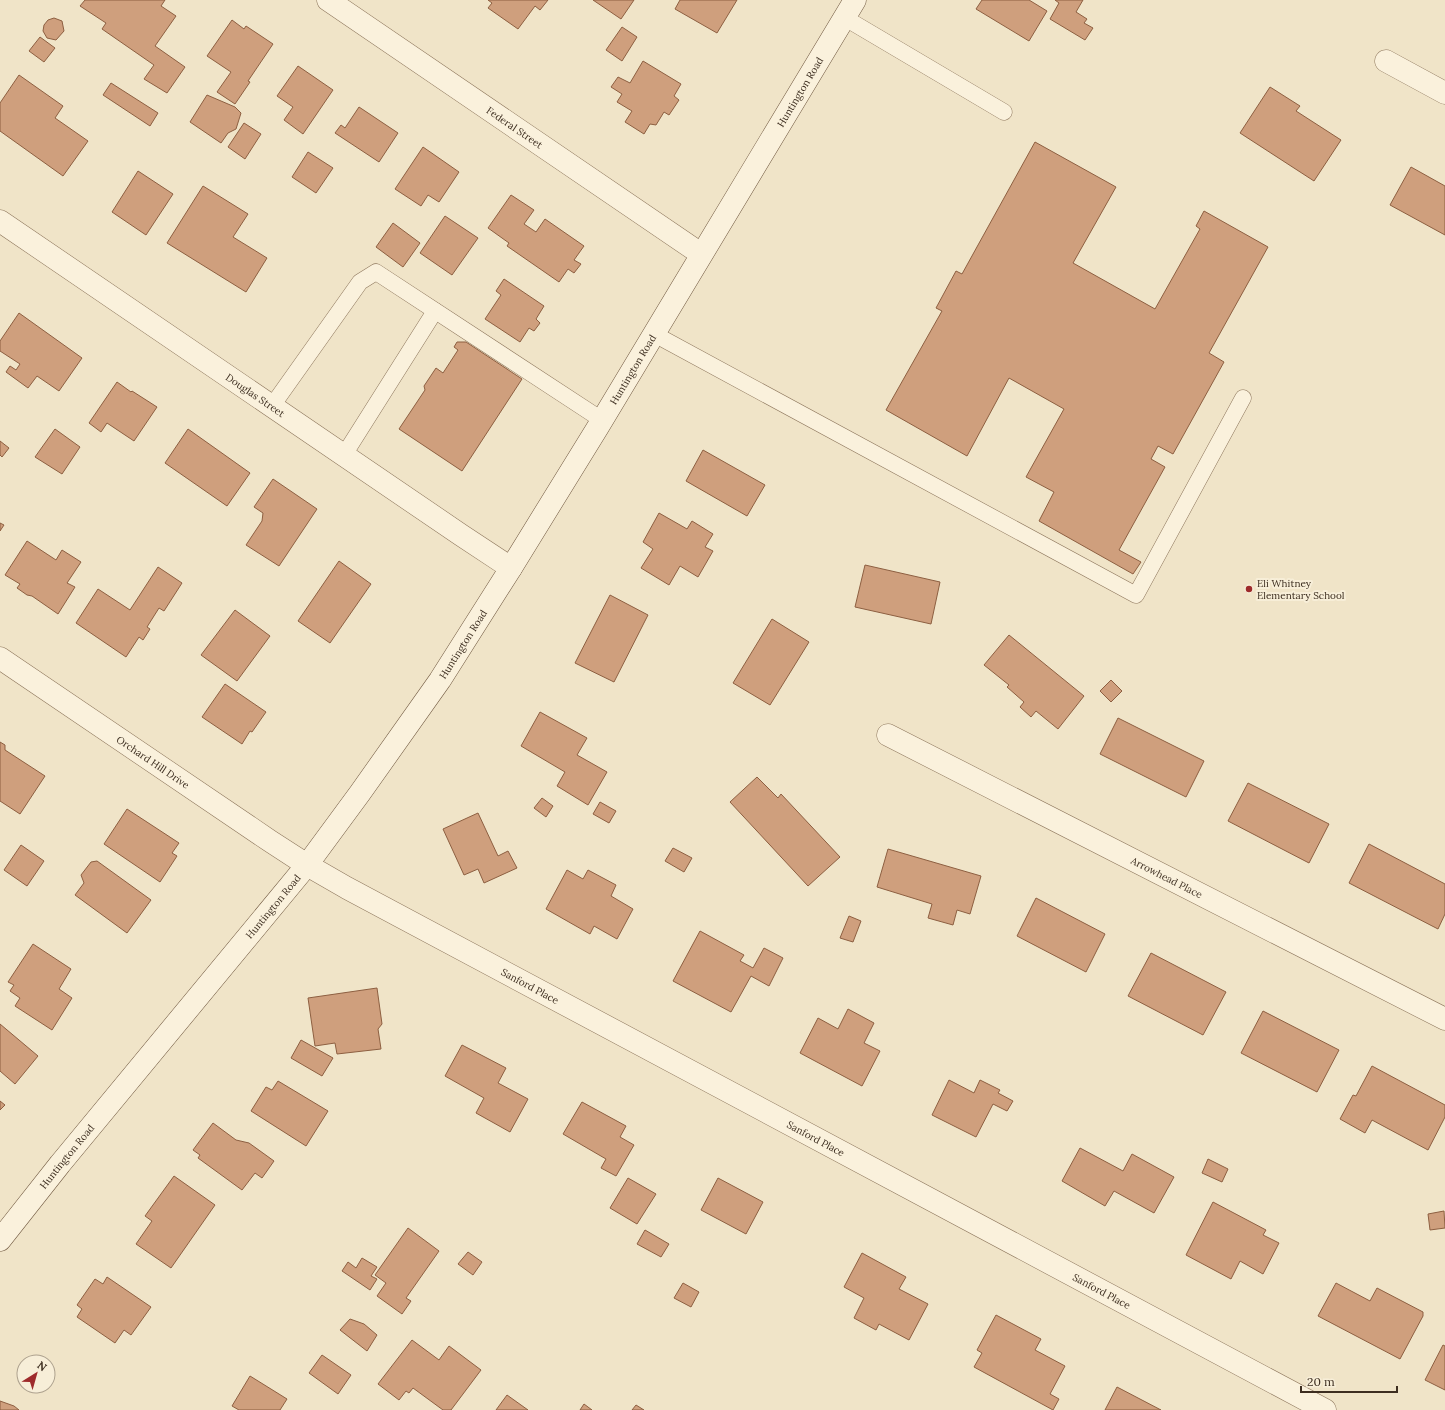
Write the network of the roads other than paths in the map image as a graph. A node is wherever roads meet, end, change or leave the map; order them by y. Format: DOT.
graph roads {
  1 [pos="328,0"];
  2 [pos="850,9"];
  3 [pos="1386,61"];
  4 [pos="1445,93"];
  5 [pos="1004,112"];
  6 [pos="0,221"];
  7 [pos="701,254"];
  8 [pos="435,311"];
  9 [pos="654,334"];
  10 [pos="1243,398"];
  11 [pos="272,406"];
  12 [pos="602,420"];
  13 [pos="344,455"];
  14 [pos="512,568"];
  15 [pos="0,658"];
  16 [pos="888,735"];
  17 [pos="307,865"];
  18 [pos="1445,1019"];
  19 [pos="0,1240"];
  20 [pos="1325,1410"];
  1 -- 7 [label="street, Federal Street"];
  2 -- 5 [label="lane"];
  2 -- 7 [label="street, Huntington Road"];
  3 -- 4 [label="street"];
  6 -- 11 [label="street, Douglas Street"];
  7 -- 9 [label="street, Huntington Road"];
  8 -- 11 [label="lane"];
  8 -- 12 [label="lane"];
  8 -- 13 [label="lane"];
  9 -- 10 [label="lane"];
  9 -- 12 [label="street, Huntington Road"];
  11 -- 13 [label="street, Douglas Street"];
  12 -- 14 [label="street, Huntington Road"];
  13 -- 14 [label="street, Douglas Street"];
  14 -- 17 [label="street, Huntington Road"];
  15 -- 17 [label="street, Orchard Hill Drive"];
  16 -- 18 [label="street, Arrowhead Place"];
  17 -- 19 [label="street, Huntington Road"];
  17 -- 20 [label="street, Sanford Place"];
}
